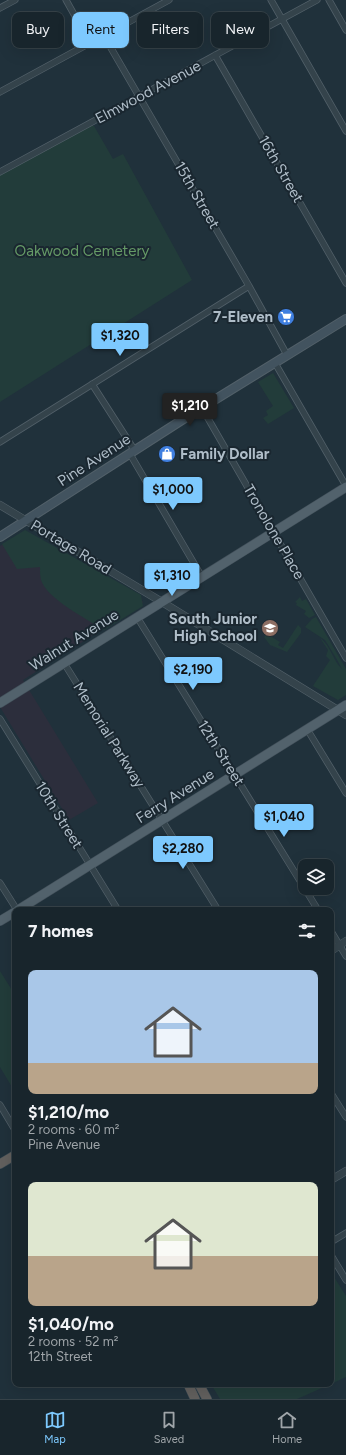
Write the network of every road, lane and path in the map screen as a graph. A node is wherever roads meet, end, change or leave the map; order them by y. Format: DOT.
graph roads {
  1 [pos="15,0"];
  2 [pos="66,0"];
  3 [pos="169,0"];
  4 [pos="271,0"];
  5 [pos="317,0"];
  6 [pos="329,0"];
  7 [pos="0,8"];
  8 [pos="73,12"];
  9 [pos="282,19"];
  10 [pos="129,22"];
  11 [pos="346,30"];
  12 [pos="81,48"];
  13 [pos="111,48"];
  14 [pos="215,55"];
  15 [pos="0,92"];
  16 [pos="139,96"];
  17 [pos="346,131"];
  18 [pos="0,172"];
  19 [pos="346,283"];
  20 [pos="249,286"];
  21 [pos="346,319"];
  22 [pos="287,355"];
  23 [pos="275,363"];
  24 [pos="92,384"];
  25 [pos="202,408"];
  26 [pos="0,442"];
  27 [pos="132,452"];
  28 [pos="346,486"];
  29 [pos="0,505"];
  30 [pos="26,520"];
  31 [pos="274,532"];
  32 [pos="0,537"];
  33 [pos="202,577"];
  34 [pos="162,602"];
  35 [pos="137,617"];
  36 [pos="346,658"];
  37 [pos="64,663"];
  38 [pos="0,703"];
  39 [pos="343,710"];
  40 [pos="0,719"];
  41 [pos="307,729"];
  42 [pos="235,775"];
  43 [pos="346,793"];
  44 [pos="162,820"];
  45 [pos="90,865"];
  46 [pos="0,883"];
  47 [pos="15,907"];
  48 [pos="23,907"];
  49 [pos="116,907"];
  50 [pos="216,907"];
  51 [pos="316,907"];
  52 [pos="12,914"];
  53 [pos="0,922"];
  54 [pos="334,934"];
  55 [pos="343,943"];
  56 [pos="334,948"];
  57 [pos="346,956"];
  58 [pos="334,1097"];
  59 [pos="0,1106"];
  60 [pos="346,1117"];
  61 [pos="12,1125"];
  62 [pos="12,1156"];
  63 [pos="0,1164"];
  64 [pos="346,1171"];
  65 [pos="334,1178"];
  66 [pos="346,1233"];
  67 [pos="334,1240"];
  68 [pos="334,1261"];
  69 [pos="346,1280"];
  70 [pos="189,1387"];
  71 [pos="201,1387"];
  72 [pos="195,1399"];
  73 [pos="207,1399"];
  1 -- 7 [label="street"];
  2 -- 8 [label="street"];
  3 -- 10 [label="street"];
  4 -- 9 [label="street"];
  5 -- 9 [label="street, Elmwood Avenue"];
  6 -- 11 [label="street"];
  9 -- 14 [label="street, Elmwood Avenue"];
  9 -- 17 [label="street"];
  12 -- 15 [label="street"];
  13 -- 16 [label="street, 15th Street"];
  14 -- 16 [label="street, Elmwood Avenue"];
  14 -- 19 [label="street, 16th Street"];
  16 -- 18 [label="street, Elmwood Avenue"];
  16 -- 20 [label="street, 15th Street"];
  20 -- 22 [label="street, 15th Street"];
  20 -- 24 [label="street"];
  21 -- 22 [label="main road, Pine Avenue"];
  22 -- 23 [label="main road, Pine Avenue"];
  23 -- 25 [label="main road, Pine Avenue"];
  23 -- 28 [label="street"];
  24 -- 26 [label="street"];
  24 -- 27 [label="street"];
  25 -- 27 [label="main road, Pine Avenue"];
  25 -- 31 [label="street, Tronolone Place"];
  27 -- 30 [label="main road, Pine Avenue"];
  27 -- 33 [label="street"];
  28 -- 31 [label="main road, Walnut Avenue"];
  29 -- 30 [label="street, Portage Road"];
  30 -- 32 [label="main road, Pine Avenue"];
  30 -- 34 [label="street, Portage Road"];
  31 -- 33 [label="main road, Walnut Avenue"];
  31 -- 36 [label="street, Tronolone Place"];
  33 -- 34 [label="main road, Walnut Avenue"];
  34 -- 35 [label="main road, Walnut Avenue"];
  34 -- 39 [label="street, Portage Road"];
  35 -- 37 [label="main road, Walnut Avenue"];
  35 -- 42 [label="street, 12th Street"];
  37 -- 38 [label="main road, Walnut Avenue"];
  37 -- 44 [label="street, Memorial Parkway"];
  39 -- 41 [label="main road, Ferry Avenue"];
  40 -- 45 [label="street, 10th Street"];
  41 -- 42 [label="main road, Ferry Avenue"];
  41 -- 43 [label="street"];
  42 -- 44 [label="main road, Ferry Avenue"];
  42 -- 51 [label="street, 12th Street"];
  44 -- 45 [label="main road, Ferry Avenue"];
  44 -- 50 [label="street, Memorial Parkway"];
  45 -- 48 [label="main road, Ferry Avenue"];
  45 -- 49 [label="street, 10th Street"];
  46 -- 47 [label="street"];
  52 -- 53 [label="main road, Ferry Avenue"];
  54 -- 55 [label="street"];
  55 -- 56 [label="street"];
  55 -- 57 [label="street"];
  58 -- 60 [label="street"];
  59 -- 61 [label="street"];
  62 -- 63 [label="highway"];
  64 -- 65 [label="street"];
  66 -- 67 [label="street"];
  68 -- 69 [label="street"];
  70 -- 72 [label="highway"];
  71 -- 73 [label="highway"];
}
